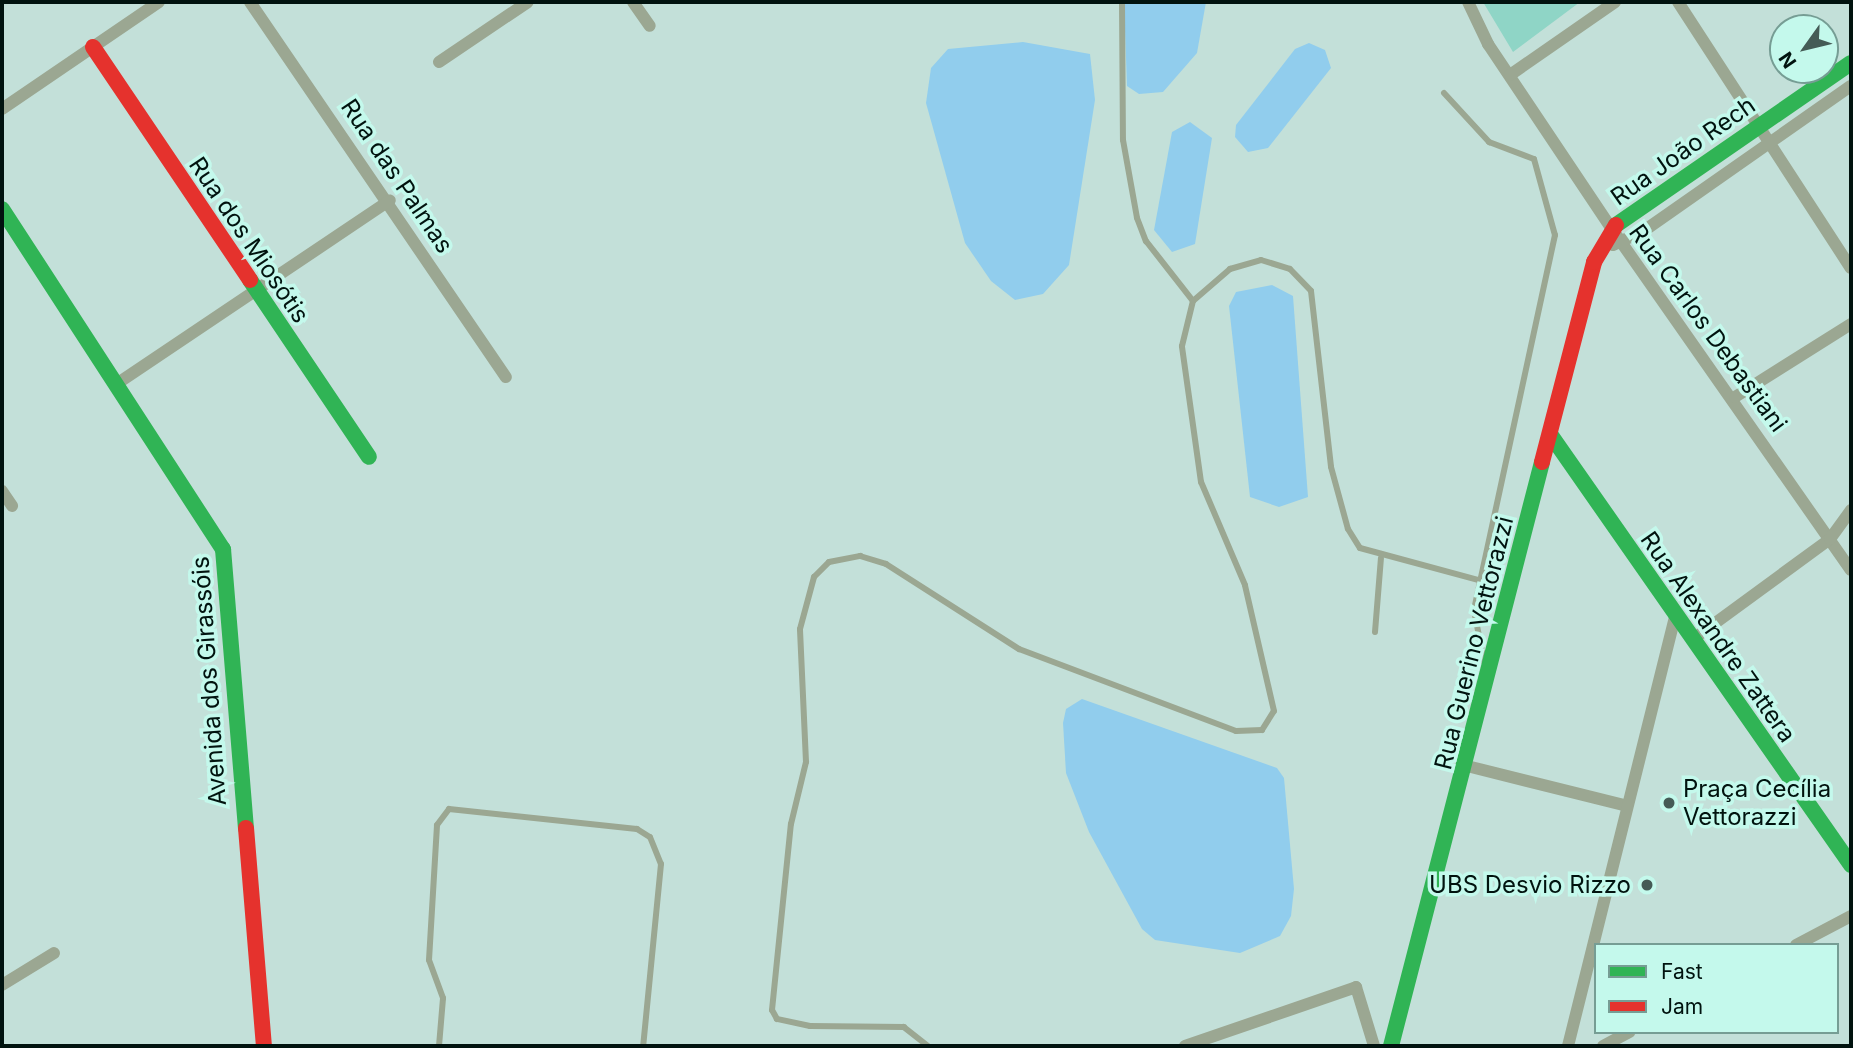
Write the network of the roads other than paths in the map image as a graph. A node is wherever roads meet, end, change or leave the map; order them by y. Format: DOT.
graph roads {
  1 [pos="159,2"];
  2 [pos="250,2"];
  3 [pos="528,2"];
  4 [pos="634,2"];
  5 [pos="1122,2"];
  6 [pos="1468,2"];
  7 [pos="1615,2"];
  8 [pos="1678,2"];
  9 [pos="650,26"];
  10 [pos="93,47"];
  11 [pos="439,62"];
  12 [pos="1851,63"];
  13 [pos="1510,75"];
  14 [pos="1851,86"];
  15 [pos="1444,93"];
  16 [pos="2,109"];
  17 [pos="1760,125"];
  18 [pos="1772,144"];
  19 [pos="390,200"];
  20 [pos="2,209"];
  21 [pos="1616,236"];
  22 [pos="1851,268"];
  23 [pos="255,290"];
  24 [pos="1193,301"];
  25 [pos="1851,324"];
  26 [pos="506,377"];
  27 [pos="115,384"];
  28 [pos="1735,397"];
  29 [pos="1550,434"];
  30 [pos="369,457"];
  31 [pos="2,491"];
  32 [pos="12,506"];
  33 [pos="1851,510"];
  34 [pos="1830,539"];
  35 [pos="1381,558"];
  36 [pos="1851,570"];
  37 [pos="1479,580"];
  38 [pos="1675,618"];
  39 [pos="1376,632"];
  40 [pos="1692,640"];
  41 [pos="1489,674"];
  42 [pos="1467,766"];
  43 [pos="1625,805"];
  44 [pos="1851,865"];
  45 [pos="1851,916"];
  46 [pos="1800,943"];
  47 [pos="54,953"];
  48 [pos="2,985"];
  49 [pos="1625,1034"];
  50 [pos="264,1046"];
  51 [pos="439,1046"];
  52 [pos="643,1046"];
  53 [pos="928,1046"];
  54 [pos="1185,1046"];
  55 [pos="1374,1046"];
  56 [pos="1391,1046"];
  57 [pos="1567,1046"];
  58 [pos="1603,1046"];
  1 -- 10 [label="street"];
  2 -- 19 [label="street, Rua das Palmas"];
  3 -- 11 [label="street"];
  4 -- 9 [label="street"];
  5 -- 24 [label="lane"];
  6 -- 13 [label="street, Rua Carlos Debastiani"];
  7 -- 13 [label="street"];
  8 -- 17 [label="street"];
  10 -- 16 [label="street"];
  10 -- 23 [label="street, Rua dos Miosótis"];
  12 -- 17 [label="street, Rua João Rech"];
  13 -- 21 [label="street, Rua Carlos Debastiani"];
  14 -- 18 [label="street, Rua João Rech"];
  15 -- 37 [label="lane"];
  17 -- 18 [label="street"];
  17 -- 21 [label="street, Rua João Rech"];
  18 -- 21 [label="street, Rua João Rech"];
  18 -- 22 [label="street"];
  19 -- 23 [label="street"];
  19 -- 26 [label="street, Rua das Palmas"];
  20 -- 27 [label="street, Avenida dos Girassóis"];
  21 -- 28 [label="street, Rua Carlos Debastiani"];
  21 -- 29 [label="street, Rua Guerino Vettorazzi"];
  23 -- 27 [label="street"];
  23 -- 30 [label="street, Rua dos Miosótis"];
  24 -- 35 [label="lane"];
  24 -- 53 [label="lane"];
  25 -- 28 [label="street"];
  27 -- 50 [label="street, Avenida dos Girassóis"];
  28 -- 34 [label="street, Rua Carlos Debastiani"];
  29 -- 38 [label="street, Rua Alexandre Zattera"];
  29 -- 41 [label="street, Rua Guerino Vettorazzi"];
  31 -- 32 [label="street"];
  33 -- 34 [label="street"];
  34 -- 36 [label="street, Rua Carlos Debastiani"];
  34 -- 40 [label="street"];
  35 -- 37 [label="lane"];
  35 -- 39 [label="lane"];
  37 -- 41 [label="lane"];
  38 -- 40 [label="street, Rua Alexandre Zattera"];
  38 -- 43 [label="street"];
  40 -- 44 [label="street, Rua Alexandre Zattera"];
  41 -- 42 [label="street, Rua Guerino Vettorazzi"];
  42 -- 43 [label="street"];
  42 -- 56 [label="street, Rua Guerino Vettorazzi"];
  43 -- 57 [label="street"];
  45 -- 46 [label="street"];
  47 -- 48 [label="street"];
  49 -- 58 [label="street"];
  51 -- 52 [label="lane"];
  54 -- 55 [label="street"];
}
